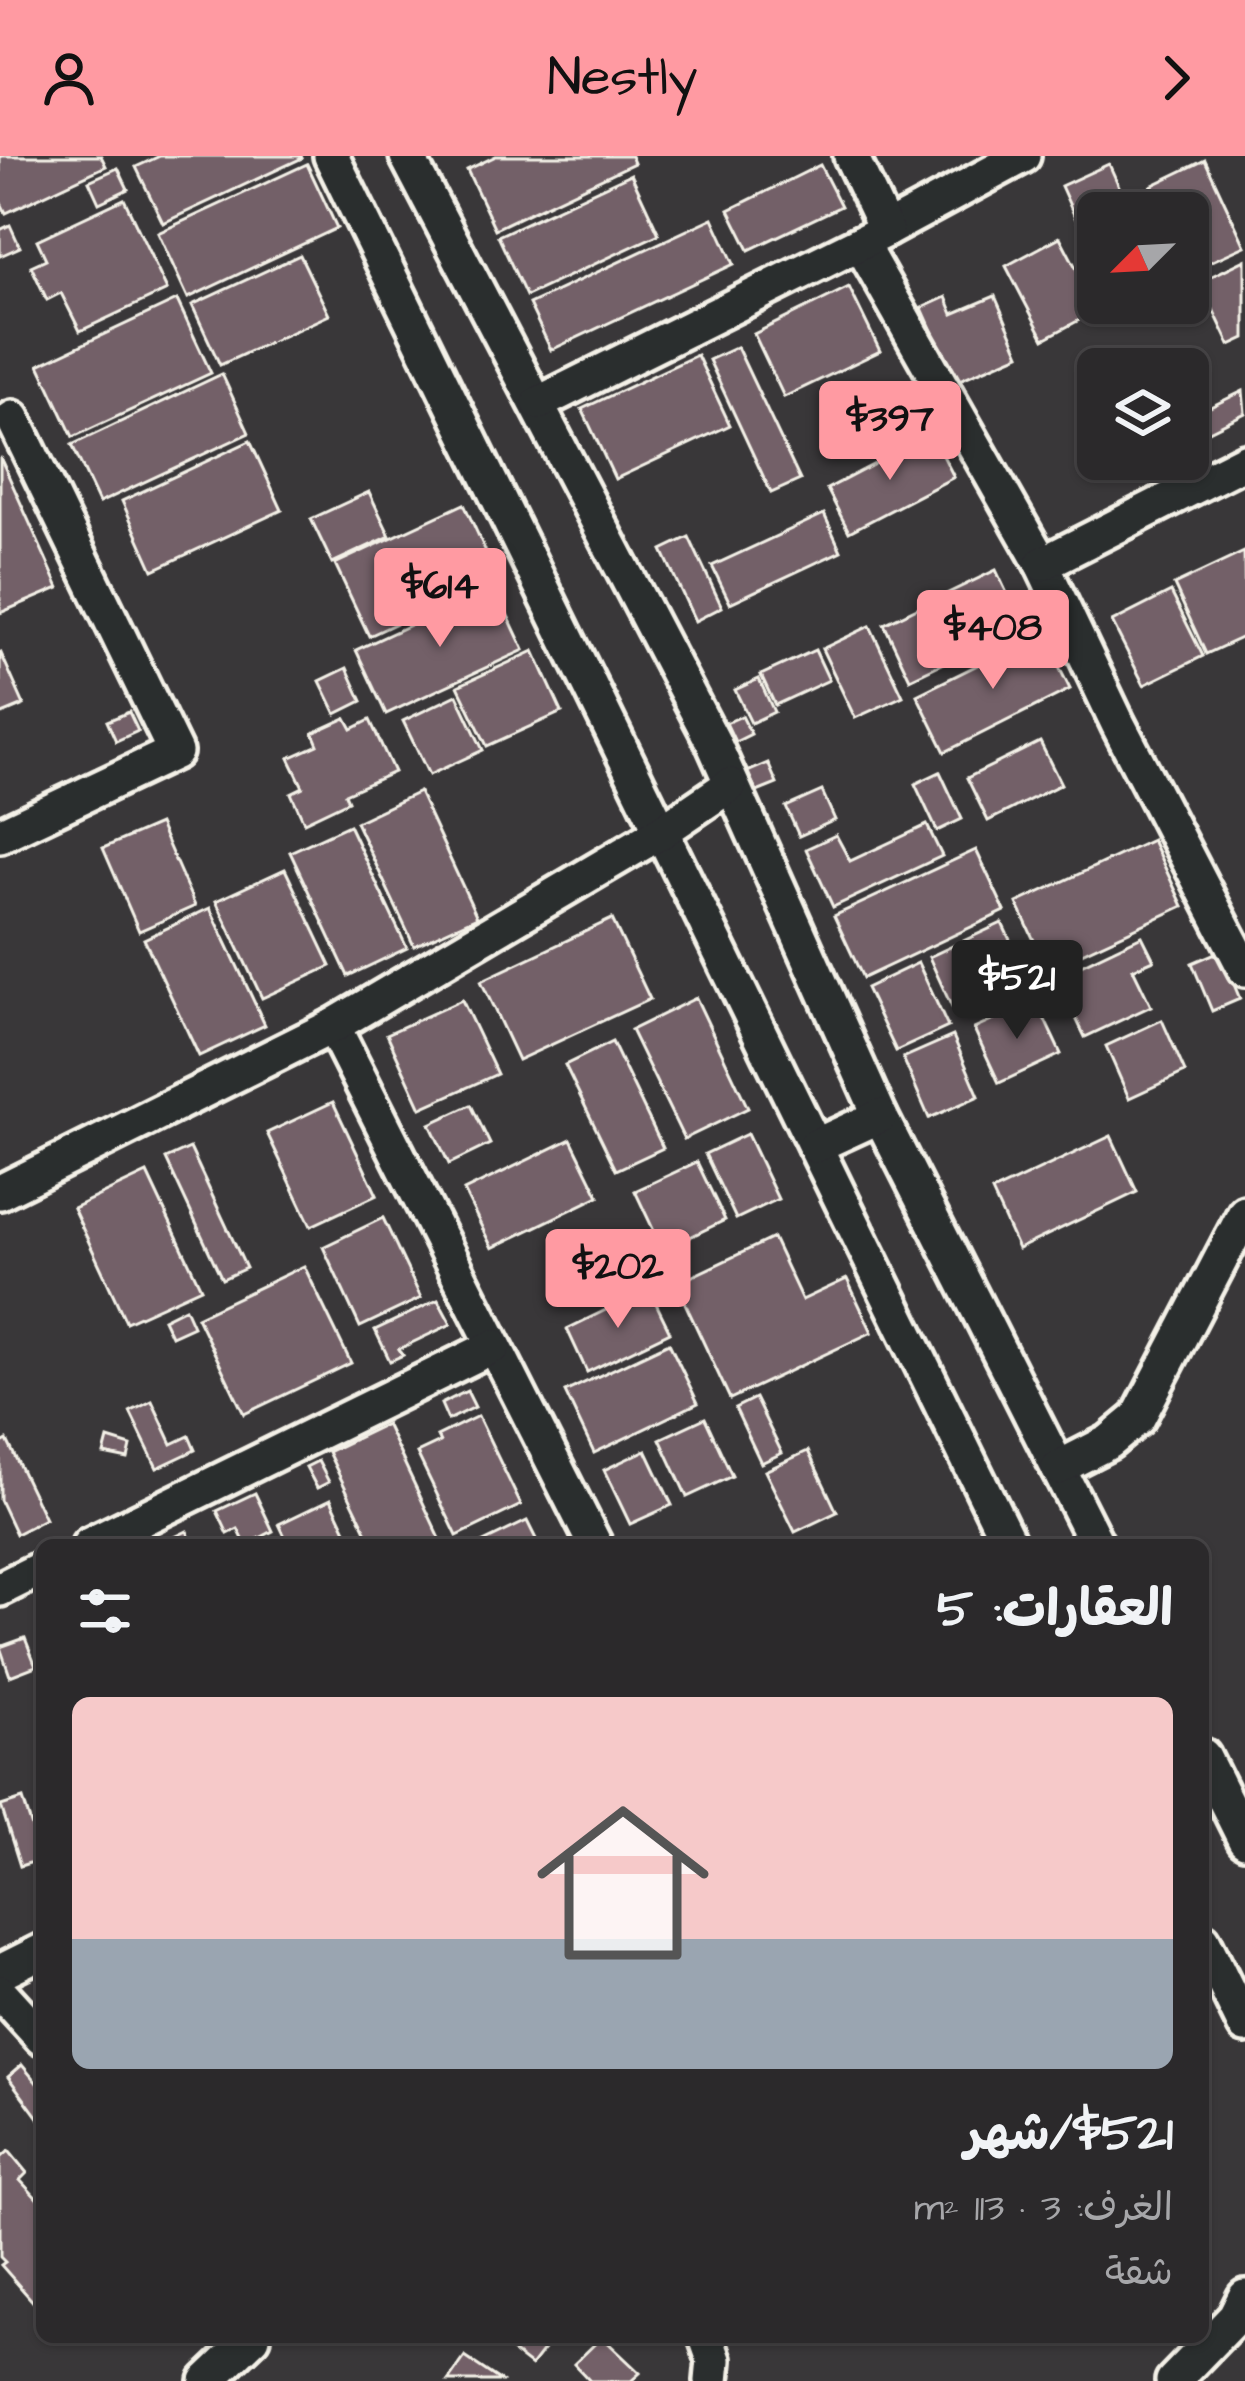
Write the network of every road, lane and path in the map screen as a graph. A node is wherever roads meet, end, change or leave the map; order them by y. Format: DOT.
graph roads {
  1 [pos="331,156"];
  2 [pos="407,156"];
  3 [pos="851,156"];
  4 [pos="1024,156"];
  5 [pos="873,236"];
  6 [pos="539,403"];
  7 [pos="4,410"];
  8 [pos="1245,461"];
  9 [pos="1042,564"];
  10 [pos="730,785"];
  11 [pos="661,832"];
  12 [pos="0,835"];
  13 [pos="1245,969"];
  14 [pos="332,1026"];
  15 [pos="880,1115"];
  16 [pos="815,1146"];
  17 [pos="0,1192"];
  18 [pos="1245,1213"];
  19 [pos="494,1346"];
  20 [pos="1058,1468"];
  21 [pos="101,1539"];
  22 [pos="592,1539"];
  23 [pos="1007,1539"];
  24 [pos="1093,1539"];
  25 [pos="36,1571"];
  26 [pos="0,1589"];
  27 [pos="1209,1768"];
  28 [pos="1245,1840"];
  29 [pos="1209,1952"];
  30 [pos="36,1954"];
  31 [pos="0,1972"];
  32 [pos="0,1992"];
  33 [pos="1245,2026"];
  34 [pos="36,2031"];
  35 [pos="1245,2297"];
  36 [pos="247,2343"];
  37 [pos="708,2343"];
  38 [pos="207,2381"];
  39 [pos="712,2381"];
  40 [pos="1173,2381"];
  1 -- 11 [label="street"];
  2 -- 6 [label="street"];
  3 -- 5 [label="street"];
  4 -- 5 [label="street"];
  5 -- 6 [label="street"];
  5 -- 9 [label="street"];
  6 -- 10 [label="street"];
  7 -- 12 [label="street"];
  8 -- 9 [label="street"];
  9 -- 13 [label="street"];
  10 -- 11 [label="street"];
  10 -- 15 [label="street"];
  11 -- 14 [label="street"];
  11 -- 16 [label="street"];
  14 -- 17 [label="street"];
  14 -- 19 [label="street"];
  15 -- 16 [label="street"];
  15 -- 20 [label="street"];
  16 -- 23 [label="street"];
  18 -- 20 [label="street"];
  19 -- 21 [label="street"];
  19 -- 22 [label="street"];
  20 -- 24 [label="street"];
  25 -- 26 [label="street"];
  27 -- 28 [label="street"];
  29 -- 33 [label="street"];
  30 -- 31 [label="street"];
  32 -- 34 [label="street"];
  35 -- 40 [label="street"];
  36 -- 38 [label="street"];
  37 -- 39 [label="street"];
}
